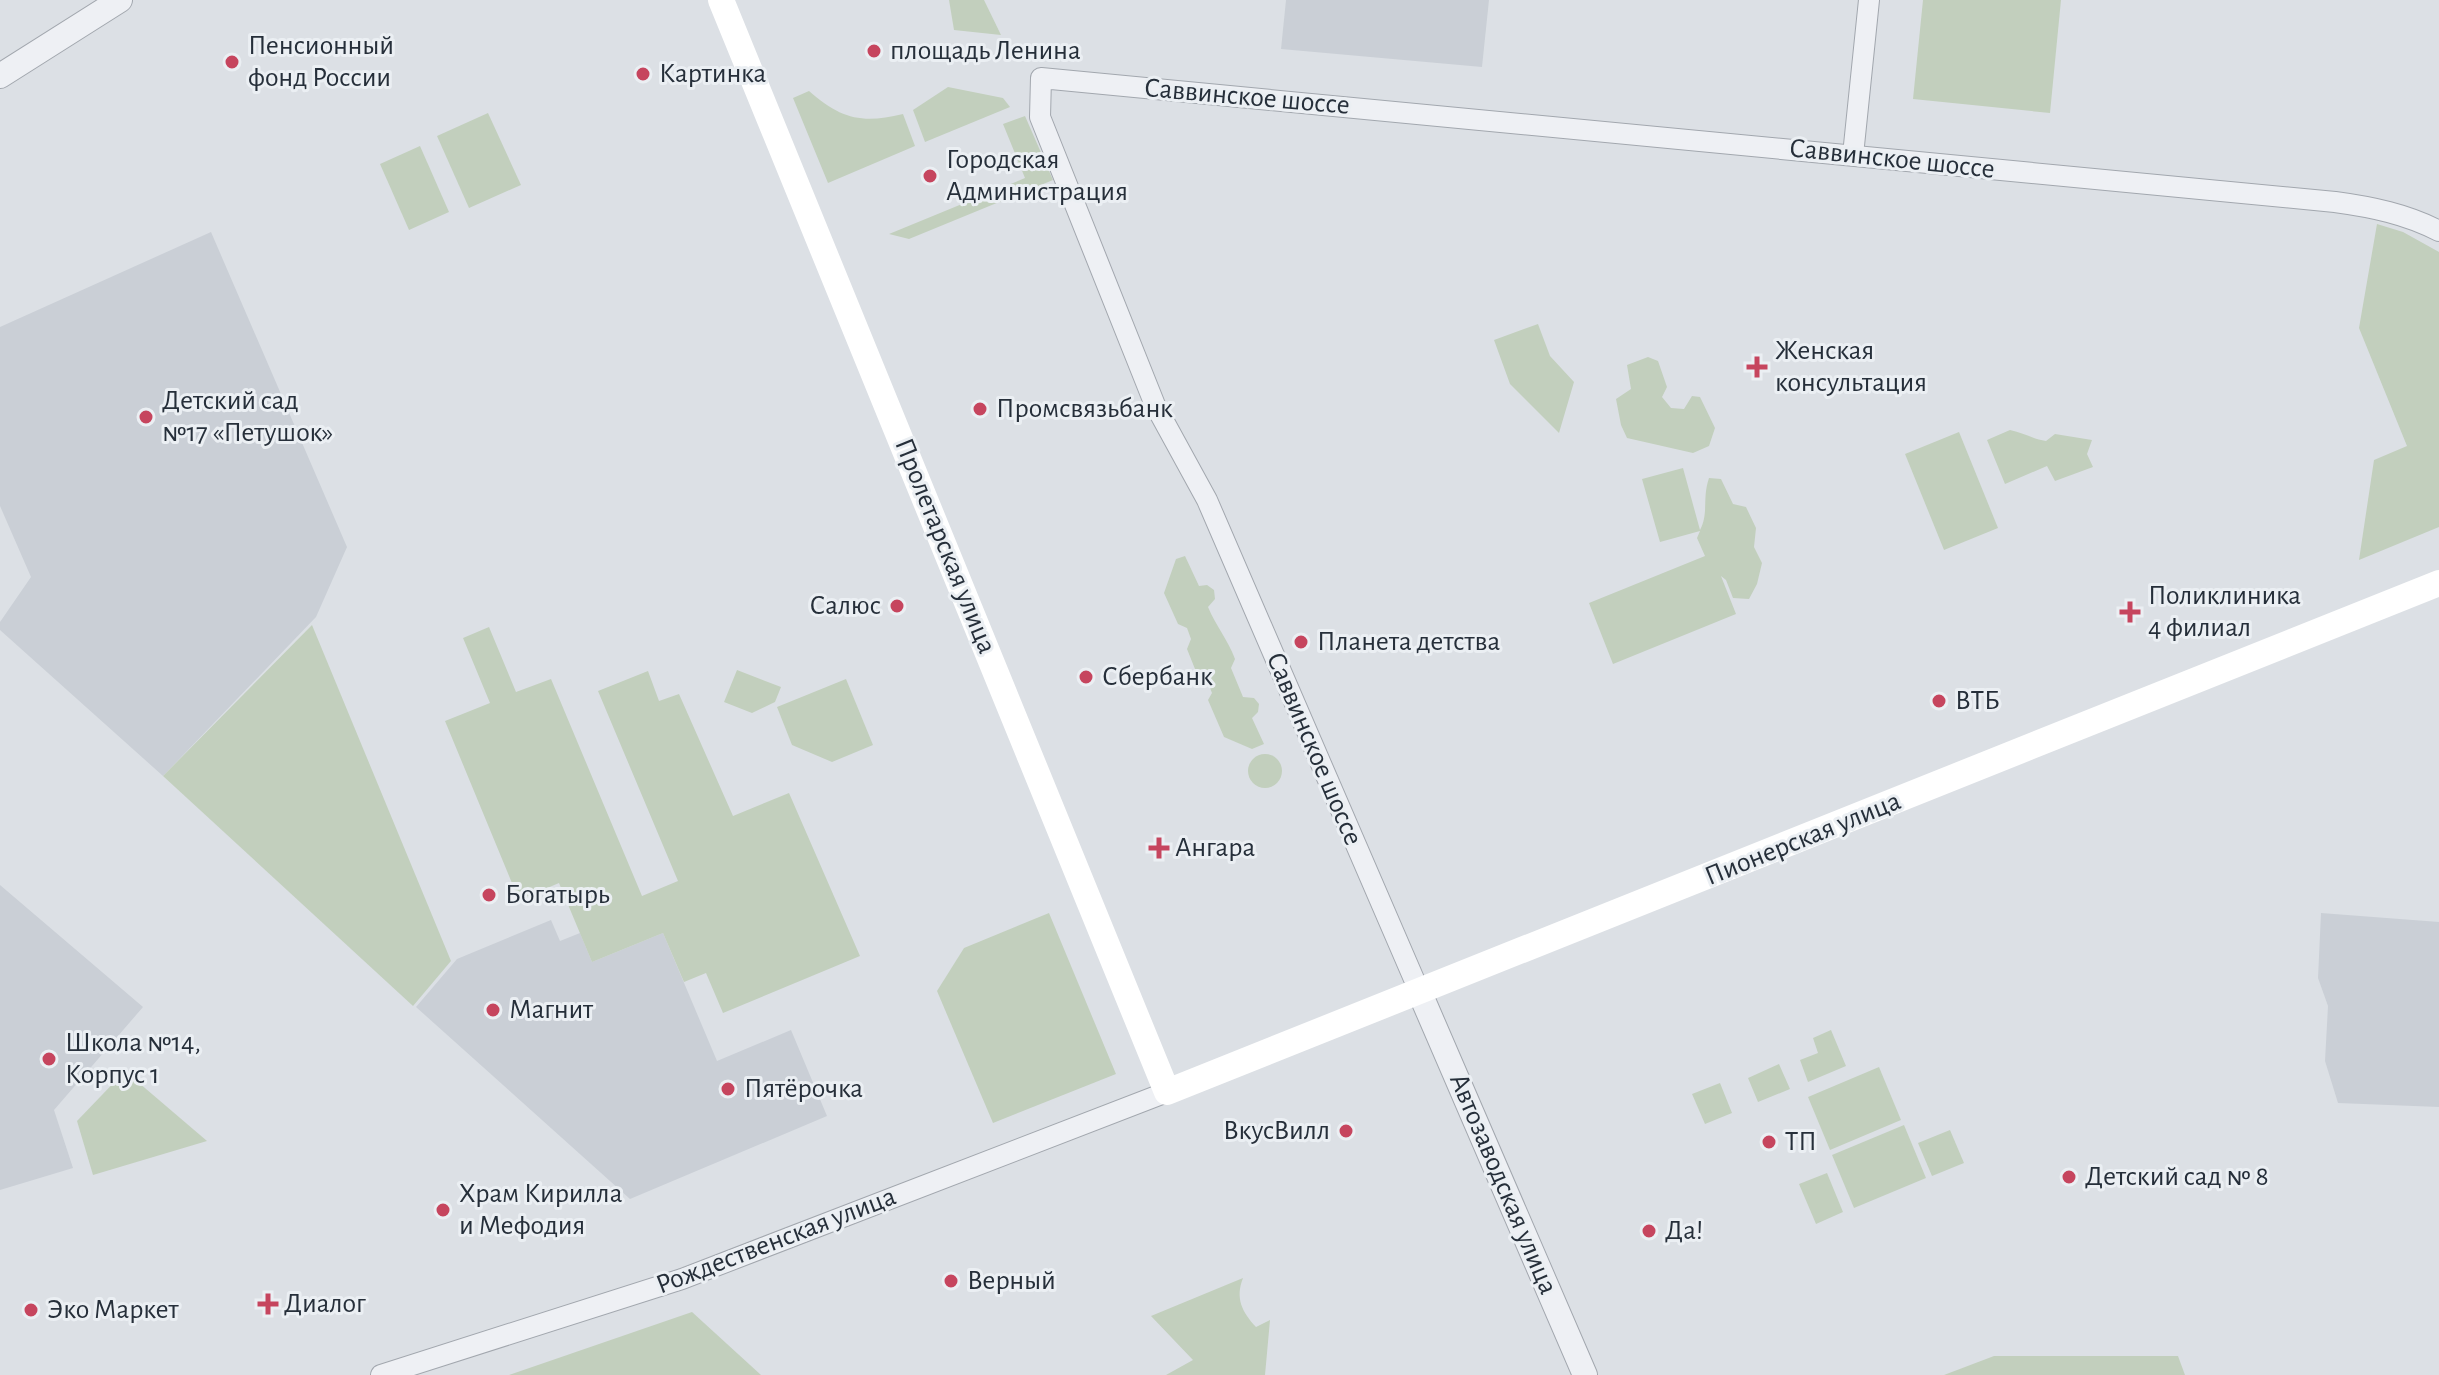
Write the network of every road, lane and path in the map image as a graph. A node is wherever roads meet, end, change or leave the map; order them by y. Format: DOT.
graph roads {
  1 [pos="120,0"];
  2 [pos="721,0"];
  3 [pos="1869,0"];
  4 [pos="0,76"];
  5 [pos="1853,155"];
  6 [pos="2439,231"];
  7 [pos="2439,583"];
  8 [pos="1420,993"];
  9 [pos="1167,1092"];
  10 [pos="381,1375"];
  11 [pos="1585,1375"];
  1 -- 4 [label="street"];
  2 -- 9 [label="main road, Пролетарская улица"];
  3 -- 5 [label="street"];
  5 -- 6 [label="street, Саввинское шоссе"];
  5 -- 8 [label="street, Саввинское шоссе"];
  7 -- 8 [label="main road, Пионерская улица"];
  8 -- 9 [label="main road, Пионерская улица"];
  8 -- 11 [label="street, Автозаводская улица"];
  9 -- 10 [label="street, Рождественская улица"];
}
